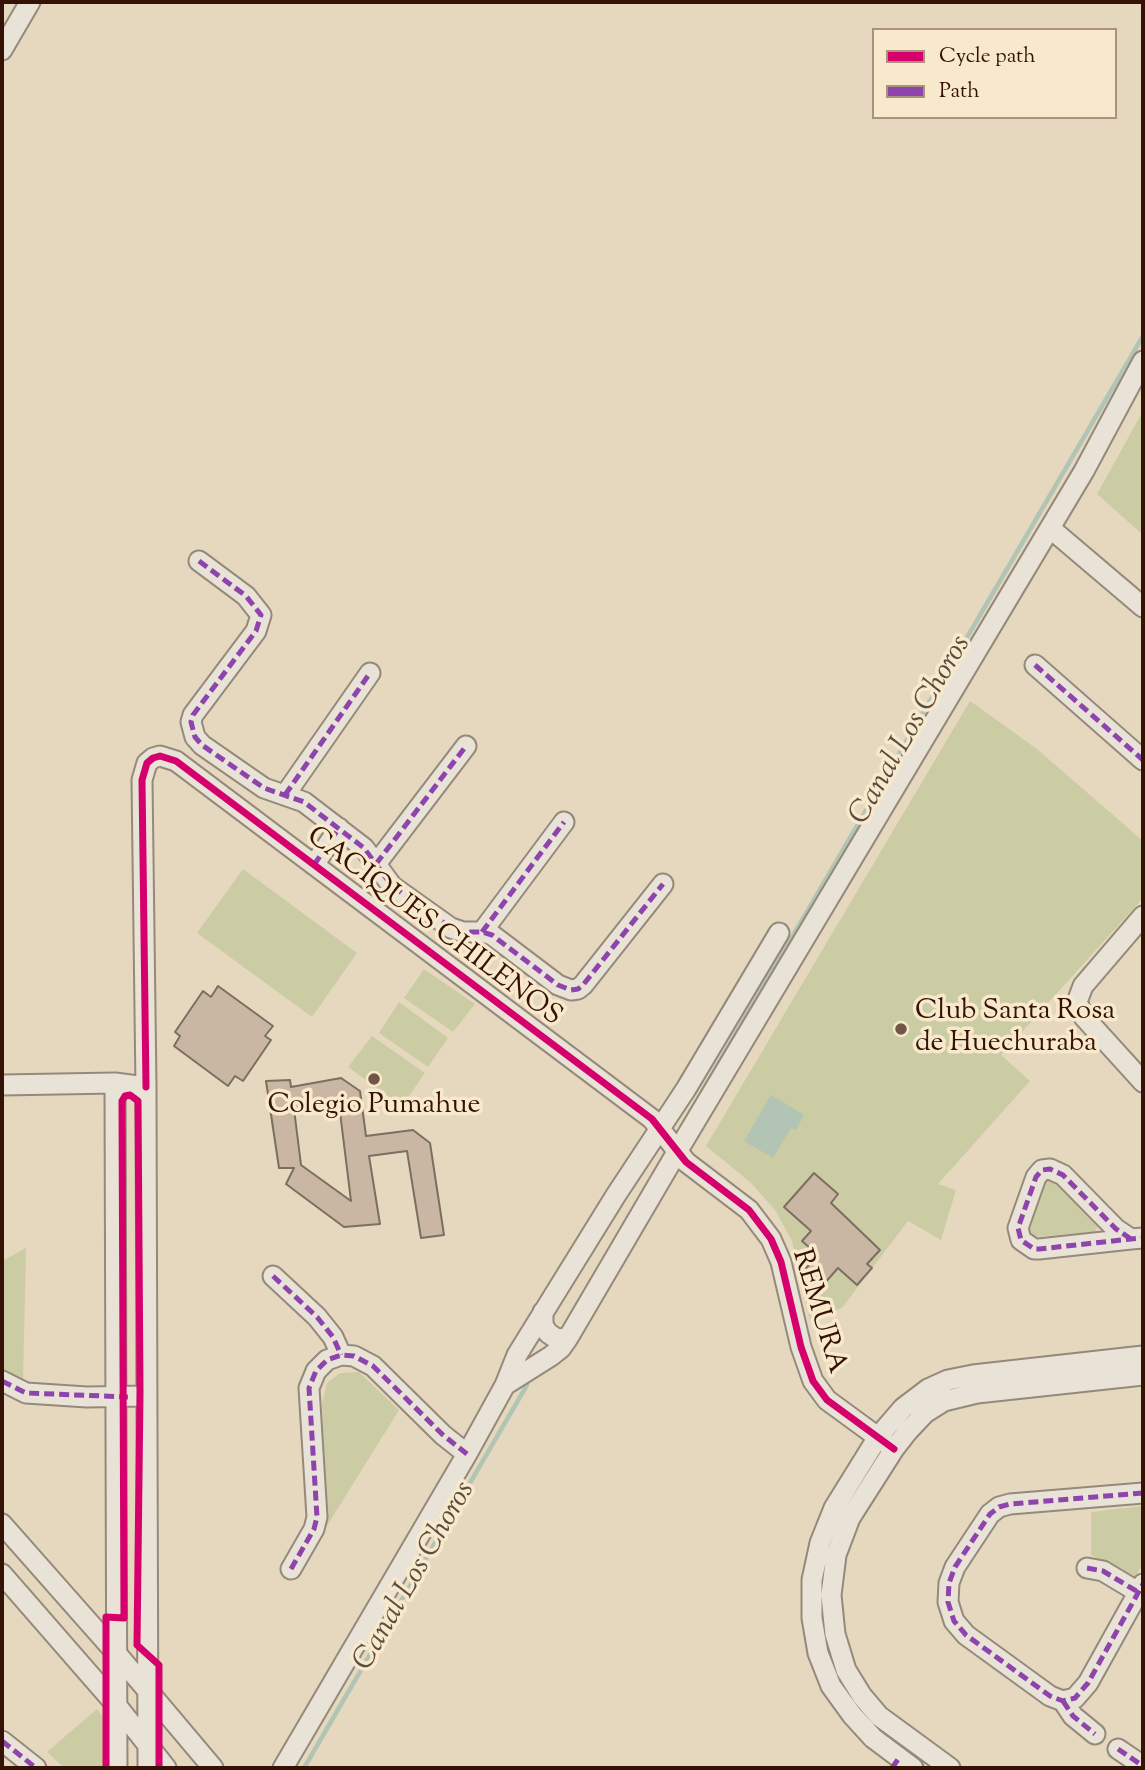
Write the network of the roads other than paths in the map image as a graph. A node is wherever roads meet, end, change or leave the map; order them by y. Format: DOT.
graph roads {
  1 [pos="30,2"];
  2 [pos="2,50"];
  3 [pos="1143,361"];
  4 [pos="1050,528"];
  5 [pos="199,561"];
  6 [pos="1143,607"];
  7 [pos="1035,665"];
  8 [pos="370,673"];
  9 [pos="466,746"];
  10 [pos="1143,760"];
  11 [pos="285,795"];
  12 [pos="564,822"];
  13 [pos="339,828"];
  14 [pos="376,863"];
  15 [pos="314,865"];
  16 [pos="663,884"];
  17 [pos="1143,916"];
  18 [pos="482,932"];
  19 [pos="779,933"];
  20 [pos="1143,1082"];
  21 [pos="115,1083"];
  22 [pos="2,1085"];
  23 [pos="146,1087"];
  24 [pos="661,1130"];
  25 [pos="677,1152"];
  26 [pos="1137,1238"];
  27 [pos="273,1276"];
  28 [pos="543,1312"];
  29 [pos="568,1338"];
  30 [pos="341,1355"];
  31 [pos="1143,1356"];
  32 [pos="1143,1375"];
  33 [pos="2,1381"];
  34 [pos="505,1385"];
  35 [pos="146,1396"];
  36 [pos="115,1397"];
  37 [pos="886,1443"];
  38 [pos="467,1454"];
  39 [pos="1143,1493"];
  40 [pos="2,1524"];
  41 [pos="815,1562"];
  42 [pos="834,1566"];
  43 [pos="1087,1568"];
  44 [pos="42,1569"];
  45 [pos="291,1569"];
  46 [pos="2,1574"];
  47 [pos="1141,1588"];
  48 [pos="17,1591"];
  49 [pos="116,1653"];
  50 [pos="147,1690"];
  51 [pos="1063,1701"];
  52 [pos="117,1706"];
  53 [pos="1096,1734"];
  54 [pos="2,1741"];
  55 [pos="911,1741"];
  56 [pos="148,1748"];
  57 [pos="1118,1749"];
  58 [pos="902,1765"];
  59 [pos="1143,1766"];
  60 [pos="36,1768"];
  61 [pos="117,1768"];
  62 [pos="148,1768"];
  63 [pos="166,1768"];
  64 [pos="213,1768"];
  65 [pos="283,1768"];
  66 [pos="950,1768"];
  1 -- 2 [label="street"];
  3 -- 4 [label="street"];
  4 -- 6 [label="street"];
  4 -- 25 [label="street"];
  5 -- 11 [label="street"];
  7 -- 10 [label="street"];
  8 -- 11 [label="street"];
  9 -- 14 [label="street"];
  11 -- 13 [label="street"];
  12 -- 18 [label="street"];
  13 -- 14 [label="street"];
  13 -- 15 [label="street"];
  14 -- 18 [label="street"];
  15 -- 23 [label="street, CACIQUES CHILENOS"];
  15 -- 24 [label="street, CACIQUES CHILENOS"];
  16 -- 18 [label="street"];
  17 -- 20 [label="street"];
  19 -- 24 [label="street"];
  21 -- 22 [label="street"];
  21 -- 23 [label="street"];
  21 -- 36 [label="street"];
  23 -- 35 [label="street"];
  24 -- 25 [label="street, CACIQUES CHILENOS"];
  24 -- 28 [label="street"];
  25 -- 29 [label="street"];
  25 -- 37 [label="street, REMURA"];
  26 -- 26 [label="street"];
  27 -- 30 [label="street"];
  28 -- 29 [label="street"];
  28 -- 34 [label="street"];
  29 -- 34 [label="street"];
  30 -- 38 [label="street"];
  30 -- 45 [label="street"];
  31 -- 37 [label="street"];
  32 -- 37 [label="street"];
  33 -- 36 [label="street"];
  34 -- 38 [label="street"];
  35 -- 36 [label="street"];
  35 -- 50 [label="street"];
  36 -- 49 [label="street"];
  37 -- 41 [label="street"];
  37 -- 42 [label="street"];
  38 -- 65 [label="street"];
  39 -- 51 [label="street"];
  40 -- 44 [label="street"];
  41 -- 42 [label="street"];
  41 -- 58 [label="street"];
  42 -- 55 [label="street"];
  43 -- 47 [label="street"];
  44 -- 48 [label="street"];
  44 -- 49 [label="street"];
  46 -- 48 [label="street"];
  47 -- 51 [label="street"];
  48 -- 52 [label="street"];
  49 -- 50 [label="street"];
  49 -- 52 [label="street"];
  50 -- 56 [label="street"];
  50 -- 64 [label="street"];
  51 -- 53 [label="street"];
  52 -- 56 [label="street"];
  52 -- 61 [label="street"];
  54 -- 60 [label="street"];
  55 -- 58 [label="street"];
  55 -- 66 [label="street"];
  56 -- 62 [label="street"];
  56 -- 63 [label="street"];
  57 -- 59 [label="street"];
}
